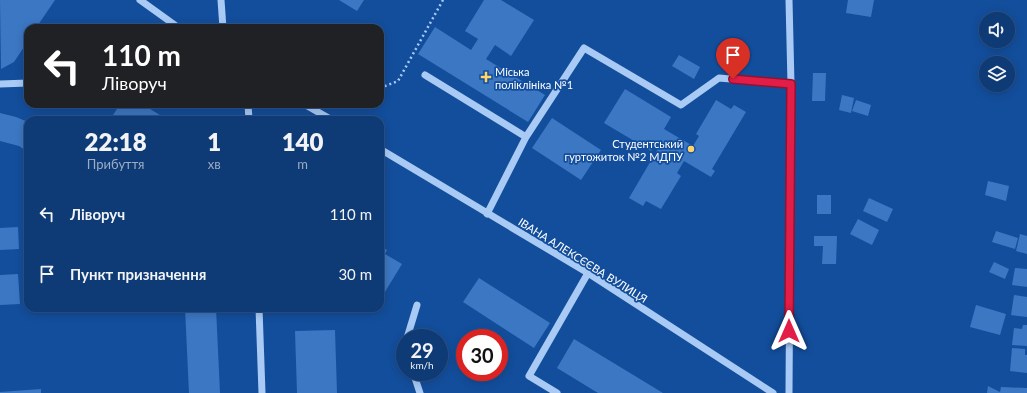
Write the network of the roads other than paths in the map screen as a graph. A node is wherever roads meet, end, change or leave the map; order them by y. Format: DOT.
graph roads {
  1 [pos="140,0"];
  2 [pos="221,0"];
  3 [pos="789,0"];
  4 [pos="174,24"];
  5 [pos="223,24"];
  6 [pos="425,75"];
  7 [pos="24,83"];
  8 [pos="0,84"];
  9 [pos="791,84"];
  10 [pos="311,108"];
  11 [pos="325,116"];
  12 [pos="526,137"];
  13 [pos="384,151"];
  14 [pos="487,214"];
  15 [pos="588,274"];
  16 [pos="417,305"];
  17 [pos="259,312"];
  18 [pos="410,329"];
  19 [pos="416,381"];
  20 [pos="262,393"];
  21 [pos="420,393"];
  22 [pos="557,393"];
  23 [pos="773,393"];
  24 [pos="789,393"];
  1 -- 4 [label="street"];
  2 -- 5 [label="street"];
  3 -- 9 [label="street"];
  6 -- 12 [label="street"];
  7 -- 8 [label="street"];
  9 -- 12 [label="street"];
  9 -- 24 [label="street"];
  10 -- 11 [label="street"];
  12 -- 14 [label="street"];
  13 -- 14 [label="street, ІВАНА АЛЕКСЄЄВА ВУЛИЦЯ"];
  14 -- 15 [label="street, ІВАНА АЛЕКСЄЄВА ВУЛИЦЯ"];
  15 -- 22 [label="street"];
  15 -- 23 [label="street, ІВАНА АЛЕКСЄЄВА ВУЛИЦЯ"];
  16 -- 18 [label="street"];
  17 -- 20 [label="street"];
  19 -- 21 [label="street"];
}
